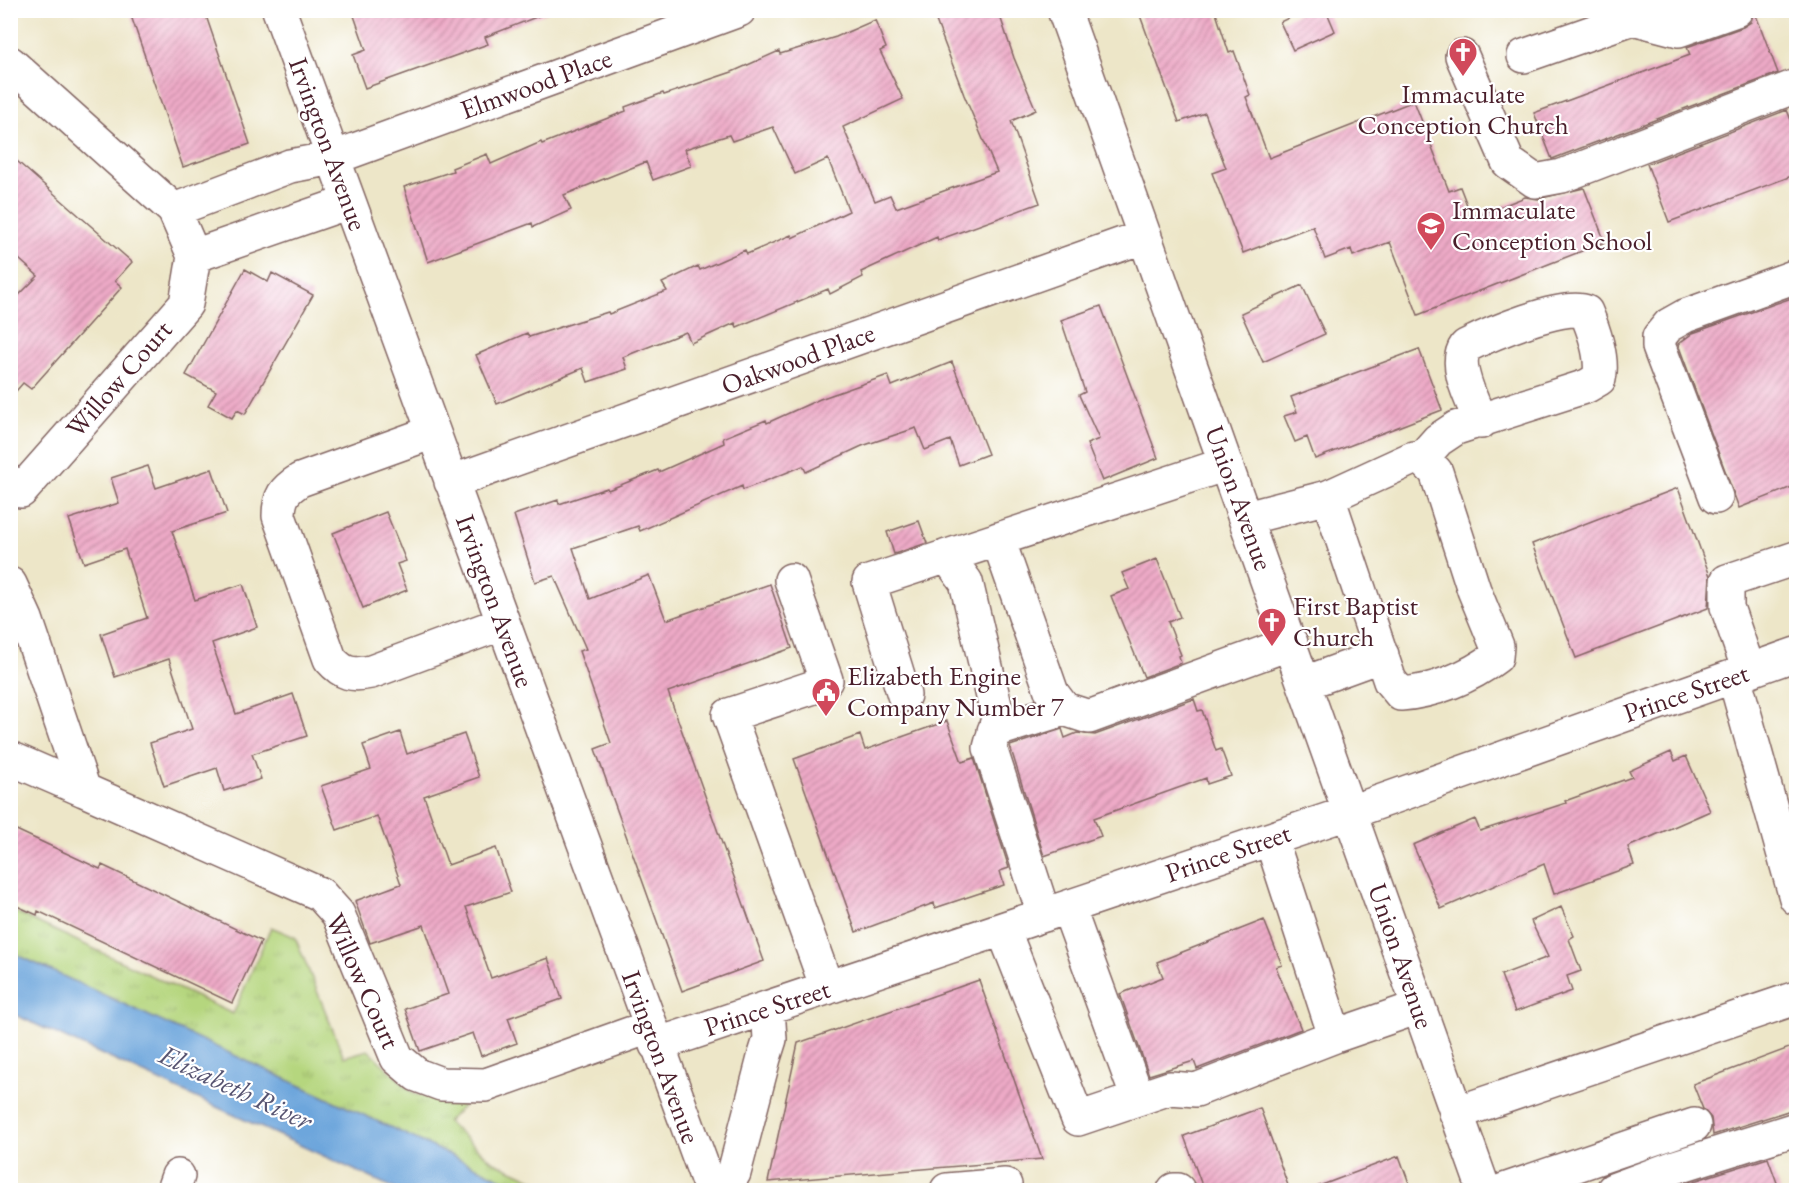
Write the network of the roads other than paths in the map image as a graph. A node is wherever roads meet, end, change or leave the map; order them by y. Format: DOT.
graph roads {
  1 [pos="279,10"];
  2 [pos="739,10"];
  3 [pos="1064,10"];
  4 [pos="1736,10"];
  5 [pos="1462,56"];
  6 [pos="1524,56"];
  7 [pos="10,63"];
  8 [pos="1797,86"];
  9 [pos="333,158"];
  10 [pos="349,202"];
  11 [pos="174,210"];
  12 [pos="1144,236"];
  13 [pos="194,256"];
  14 [pos="1797,276"];
  15 [pos="1480,422"];
  16 [pos="433,432"];
  17 [pos="1422,458"];
  18 [pos="1226,464"];
  19 [pos="452,482"];
  20 [pos="14,492"];
  21 [pos="1328,497"];
  22 [pos="1716,497"];
  23 [pos="1246,518"];
  24 [pos="998,539"];
  25 [pos="947,556"];
  26 [pos="1797,558"];
  27 [pos="791,580"];
  28 [pos="10,584"];
  29 [pos="503,623"];
  30 [pos="1291,643"];
  31 [pos="1797,654"];
  32 [pos="1382,655"];
  33 [pos="1741,674"];
  34 [pos="1305,683"];
  35 [pos="904,694"];
  36 [pos="1064,709"];
  37 [pos="994,731"];
  38 [pos="10,758"];
  39 [pos="84,790"];
  40 [pos="1351,812"];
  41 [pos="1787,825"];
  42 [pos="1271,839"];
  43 [pos="1797,898"];
  44 [pos="1056,911"];
  45 [pos="1003,928"];
  46 [pos="827,988"];
  47 [pos="1797,998"];
  48 [pos="1419,1007"];
  49 [pos="769,1023"];
  50 [pos="653,1036"];
  51 [pos="1335,1036"];
  52 [pos="1138,1099"];
  53 [pos="1456,1113"];
  54 [pos="1694,1125"];
  55 [pos="1797,1130"];
  56 [pos="1005,1185"];
  57 [pos="711,1191"];
  58 [pos="721,1191"];
  59 [pos="947,1191"];
  60 [pos="1484,1191"];
  61 [pos="1504,1191"];
  62 [pos="1613,1191"];
  1 -- 9 [label="street, Irvington Avenue"];
  2 -- 9 [label="street, Elmwood Place"];
  3 -- 12 [label="street, Union Avenue"];
  4 -- 6 [label="street"];
  5 -- 8 [label="street"];
  7 -- 11 [label="street"];
  9 -- 10 [label="street, Irvington Avenue"];
  9 -- 11 [label="street"];
  10 -- 13 [label="street"];
  10 -- 16 [label="street, Irvington Avenue"];
  11 -- 13 [label="street"];
  12 -- 18 [label="street, Union Avenue"];
  12 -- 19 [label="street, Oakwood Place"];
  13 -- 20 [label="street, Willow Court"];
  14 -- 22 [label="street"];
  15 -- 17 [label="street"];
  16 -- 19 [label="street, Irvington Avenue"];
  16 -- 29 [label="street"];
  17 -- 21 [label="street"];
  17 -- 32 [label="street"];
  18 -- 23 [label="street, Union Avenue"];
  18 -- 24 [label="street"];
  19 -- 29 [label="street, Irvington Avenue"];
  21 -- 23 [label="street"];
  21 -- 32 [label="street"];
  23 -- 30 [label="street, Union Avenue"];
  24 -- 25 [label="street"];
  24 -- 36 [label="street"];
  25 -- 35 [label="street"];
  25 -- 37 [label="street"];
  26 -- 33 [label="street"];
  27 -- 46 [label="street"];
  28 -- 39 [label="street"];
  29 -- 50 [label="street, Irvington Avenue"];
  30 -- 34 [label="street, Union Avenue"];
  30 -- 36 [label="street"];
  31 -- 33 [label="street, Prince Street"];
  32 -- 34 [label="street"];
  33 -- 40 [label="street, Prince Street"];
  33 -- 41 [label="street"];
  34 -- 40 [label="street, Union Avenue"];
  36 -- 37 [label="street"];
  37 -- 44 [label="street"];
  38 -- 39 [label="street, Willow Court"];
  39 -- 50 [label="street, Willow Court"];
  40 -- 42 [label="street, Prince Street"];
  40 -- 48 [label="street, Union Avenue"];
  41 -- 43 [label="street"];
  42 -- 44 [label="street, Prince Street"];
  42 -- 51 [label="street"];
  44 -- 45 [label="street, Prince Street"];
  44 -- 52 [label="street"];
  45 -- 46 [label="street, Prince Street"];
  45 -- 52 [label="street"];
  46 -- 49 [label="street, Prince Street"];
  47 -- 53 [label="street"];
  48 -- 51 [label="street"];
  48 -- 53 [label="street, Union Avenue"];
  49 -- 50 [label="street, Prince Street"];
  49 -- 58 [label="street"];
  50 -- 57 [label="street, Irvington Avenue"];
  51 -- 52 [label="street"];
  53 -- 60 [label="street, Union Avenue"];
  54 -- 61 [label="street"];
  55 -- 62 [label="street"];
  56 -- 59 [label="street"];
}
